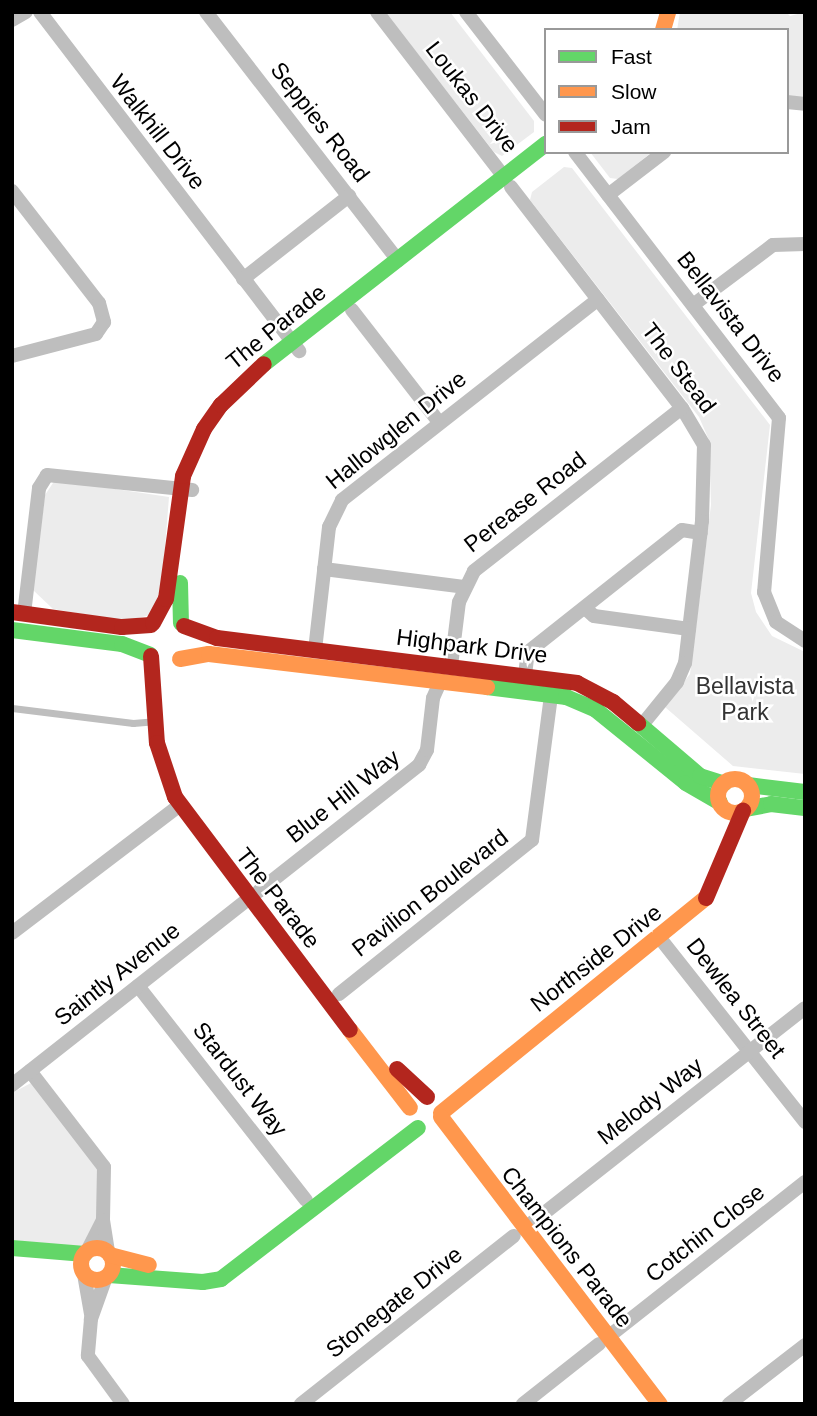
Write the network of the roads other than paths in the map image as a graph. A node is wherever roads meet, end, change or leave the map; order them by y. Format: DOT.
graph roads {
  1 [pos="26,12"];
  2 [pos="40,12"];
  3 [pos="206,12"];
  4 [pos="377,12"];
  5 [pos="466,12"];
  6 [pos="12,20"];
  7 [pos="544,112"];
  8 [pos="544,146"];
  9 [pos="553,154"];
  10 [pos="577,154"];
  11 [pos="661,154"];
  12 [pos="508,182"];
  13 [pos="12,191"];
  14 [pos="608,195"];
  15 [pos="349,196"];
  16 [pos="805,244"];
  17 [pos="398,260"];
  18 [pos="243,279"];
  19 [pos="598,299"];
  20 [pos="693,306"];
  21 [pos="352,310"];
  22 [pos="296,346"];
  23 [pos="12,356"];
  24 [pos="682,408"];
  25 [pos="439,422"];
  26 [pos="186,489"];
  27 [pos="701,533"];
  28 [pos="324,569"];
  29 [pos="464,587"];
  30 [pos="585,608"];
  31 [pos="18,613"];
  32 [pos="152,624"];
  33 [pos="183,625"];
  34 [pos="689,629"];
  35 [pos="12,632"];
  36 [pos="805,641"];
  37 [pos="315,650"];
  38 [pos="151,655"];
  39 [pos="178,660"];
  40 [pos="451,666"];
  41 [pos="525,675"];
  42 [pos="440,682"];
  43 [pos="551,695"];
  44 [pos="12,708"];
  45 [pos="155,721"];
  46 [pos="642,725"];
  47 [pos="724,784"];
  48 [pos="748,785"];
  49 [pos="805,792"];
  50 [pos="180,804"];
  51 [pos="722,806"];
  52 [pos="805,808"];
  53 [pos="745,810"];
  54 [pos="254,895"];
  55 [pos="12,933"];
  56 [pos="656,933"];
  57 [pos="138,986"];
  58 [pos="335,998"];
  59 [pos="805,1008"];
  60 [pos="749,1052"];
  61 [pos="30,1071"];
  62 [pos="12,1085"];
  63 [pos="429,1098"];
  64 [pos="409,1111"];
  65 [pos="441,1115"];
  66 [pos="804,1122"];
  67 [pos="420,1128"];
  68 [pos="802,1186"];
  69 [pos="310,1205"];
  70 [pos="103,1220"];
  71 [pos="519,1232"];
  72 [pos="12,1248"];
  73 [pos="109,1254"];
  74 [pos="12,1260"];
  75 [pos="85,1263"];
  76 [pos="108,1276"];
  77 [pos="91,1319"];
  78 [pos="604,1341"];
  79 [pos="805,1345"];
  80 [pos="123,1404"];
  81 [pos="301,1404"];
  82 [pos="523,1404"];
  83 [pos="646,1404"];
  84 [pos="660,1404"];
  85 [pos="729,1404"];
  1 -- 6 [label="street"];
  2 -- 18 [label="street, Walkhill Drive"];
  3 -- 15 [label="street, Seppies Road"];
  4 -- 12 [label="street, Loukas Drive"];
  5 -- 7 [label="street"];
  8 -- 12 [label="street, The Parade"];
  9 -- 12 [label="street, The Parade"];
  10 -- 14 [label="street, Bellavista Drive"];
  11 -- 14 [label="street"];
  12 -- 17 [label="street, The Parade"];
  12 -- 19 [label="street, The Stead"];
  12 -- 21 [label="street, The Parade"];
  13 -- 23 [label="street"];
  14 -- 20 [label="street, Bellavista Drive"];
  15 -- 17 [label="street, Seppies Road"];
  15 -- 18 [label="street"];
  16 -- 20 [label="street"];
  17 -- 22 [label="street, The Parade"];
  18 -- 22 [label="street, Walkhill Drive"];
  19 -- 24 [label="street, The Stead"];
  19 -- 25 [label="street, Hallowglen Drive"];
  20 -- 36 [label="street, Bellavista Drive"];
  21 -- 22 [label="street, The Parade"];
  21 -- 25 [label="street"];
  22 -- 26 [label="street, The Parade"];
  24 -- 27 [label="street, The Stead"];
  24 -- 29 [label="street, Perease Road"];
  25 -- 28 [label="street, Hallowglen Drive"];
  26 -- 31 [label="street"];
  26 -- 32 [label="street, The Parade"];
  26 -- 33 [label="street, The Parade"];
  27 -- 30 [label="street"];
  27 -- 34 [label="street, The Stead"];
  28 -- 29 [label="street"];
  28 -- 37 [label="street, Hallowglen Drive"];
  29 -- 40 [label="street, Perease Road"];
  30 -- 34 [label="street"];
  30 -- 41 [label="street"];
  31 -- 32 [label="street"];
  32 -- 33 [label="street"];
  32 -- 38 [label="street"];
  33 -- 37 [label="street, Highpark Drive"];
  33 -- 39 [label="street"];
  34 -- 46 [label="street, The Stead"];
  35 -- 38 [label="street"];
  37 -- 40 [label="street, Highpark Drive"];
  38 -- 39 [label="street"];
  38 -- 45 [label="street, The Parade"];
  39 -- 42 [label="street, Highpark Drive"];
  39 -- 54 [label="street, The Parade"];
  40 -- 41 [label="street, Highpark Drive"];
  41 -- 46 [label="street, Highpark Drive"];
  42 -- 43 [label="street, Highpark Drive"];
  42 -- 54 [label="street, Blue Hill Way"];
  43 -- 51 [label="street, Highpark Drive"];
  43 -- 58 [label="street, Pavilion Boulevard"];
  44 -- 45 [label="lane"];
  45 -- 50 [label="street, The Parade"];
  46 -- 47 [label="street, Highpark Drive"];
  47 -- 48 [label="street"];
  47 -- 51 [label="street"];
  48 -- 49 [label="street"];
  48 -- 53 [label="street"];
  50 -- 54 [label="street, The Parade"];
  50 -- 55 [label="street"];
  51 -- 53 [label="street"];
  51 -- 56 [label="street, Northside Drive"];
  52 -- 53 [label="street"];
  53 -- 56 [label="street, Northside Drive"];
  54 -- 57 [label="street, Saintly Avenue"];
  54 -- 58 [label="street, The Parade"];
  56 -- 60 [label="street, Dewlea Street"];
  56 -- 63 [label="street, Northside Drive"];
  56 -- 65 [label="street, Northside Drive"];
  57 -- 61 [label="street, Saintly Avenue"];
  57 -- 69 [label="street, Stardust Way"];
  58 -- 63 [label="street, The Parade"];
  58 -- 64 [label="street, The Parade"];
  59 -- 60 [label="street, Melody Way"];
  60 -- 66 [label="street, Dewlea Street"];
  60 -- 71 [label="street, Melody Way"];
  61 -- 62 [label="street, Saintly Avenue"];
  61 -- 70 [label="street"];
  63 -- 64 [label="street"];
  63 -- 65 [label="street"];
  64 -- 67 [label="street"];
  64 -- 69 [label="street"];
  65 -- 67 [label="street"];
  65 -- 71 [label="street, Champions Parade"];
  67 -- 69 [label="street"];
  67 -- 71 [label="street, Champions Parade"];
  68 -- 78 [label="street, Cotchin Close"];
  69 -- 73 [label="street"];
  69 -- 76 [label="street"];
  70 -- 73 [label="street"];
  70 -- 75 [label="street"];
  71 -- 78 [label="street, Champions Parade"];
  71 -- 81 [label="street, Stonegate Drive"];
  72 -- 75 [label="street"];
  73 -- 75 [label="street"];
  73 -- 76 [label="street"];
  74 -- 75 [label="street"];
  75 -- 76 [label="street"];
  75 -- 77 [label="street"];
  76 -- 77 [label="street"];
  77 -- 80 [label="street"];
  78 -- 82 [label="street, Cotchin Close"];
  78 -- 83 [label="street, Champions Parade"];
  78 -- 84 [label="street, Champions Parade"];
  79 -- 85 [label="street"];
}
